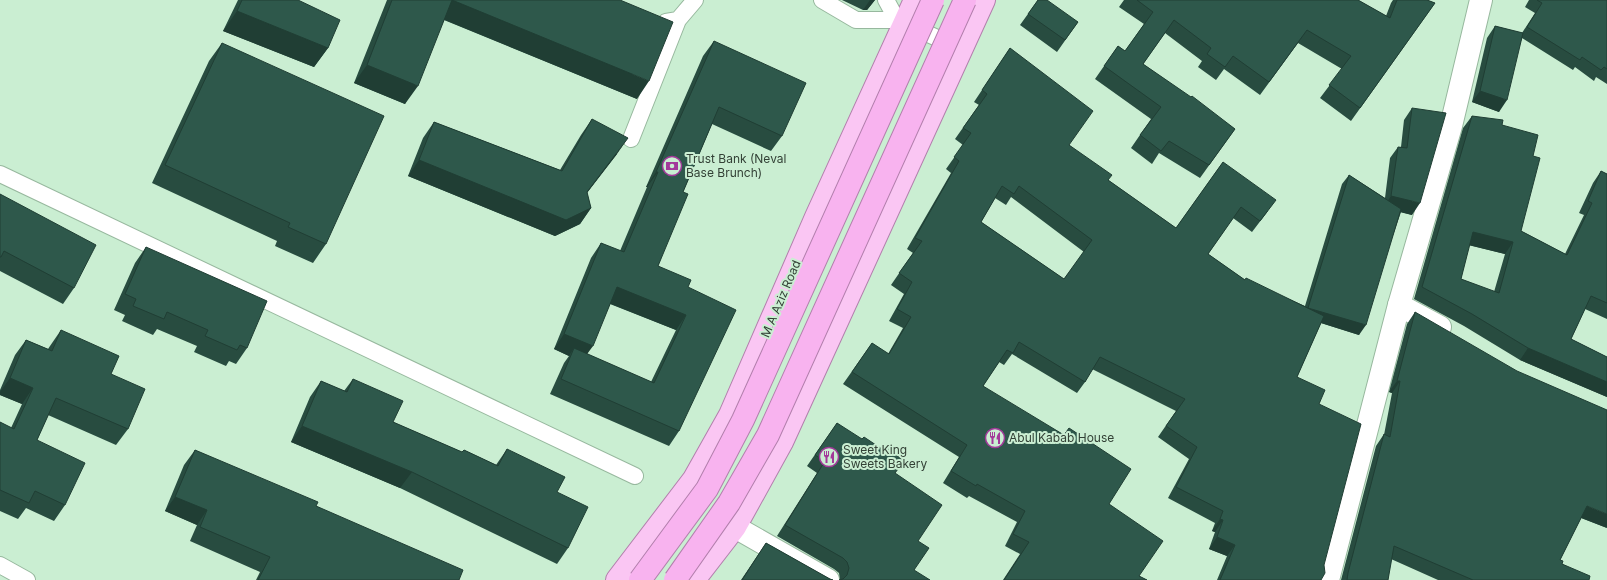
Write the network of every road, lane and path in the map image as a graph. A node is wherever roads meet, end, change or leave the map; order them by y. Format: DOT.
graph roads {
  1 [pos="696,0"];
  2 [pos="822,0"];
  3 [pos="886,0"];
  4 [pos="915,0"];
  5 [pos="933,0"];
  6 [pos="965,0"];
  7 [pos="984,0"];
  8 [pos="1481,0"];
  9 [pos="678,20"];
  10 [pos="648,21"];
  11 [pos="900,22"];
  12 [pos="962,49"];
  13 [pos="631,139"];
  14 [pos="0,174"];
  15 [pos="1399,305"];
  16 [pos="1458,337"];
  17 [pos="635,476"];
  18 [pos="735,527"];
  19 [pos="0,565"];
  20 [pos="27,580"];
  21 [pos="617,580"];
  22 [pos="640,580"];
  23 [pos="675,580"];
  24 [pos="694,580"];
  25 [pos="828,580"];
  26 [pos="1328,580"];
  1 -- 9 [label="lane"];
  2 -- 11 [label="lane"];
  3 -- 11 [label="lane"];
  4 -- 11 [label="main road, M A Aziz Road"];
  5 -- 22 [label="highway, bridge"];
  6 -- 23 [label="highway, bridge"];
  7 -- 12 [label="main road"];
  8 -- 15 [label="street"];
  9 -- 10 [label="lane"];
  9 -- 13 [label="lane"];
  11 -- 12 [label="lane"];
  11 -- 21 [label="main road, M A Aziz Road"];
  12 -- 18 [label="main road"];
  14 -- 17 [label="lane"];
  15 -- 16 [label="street"];
  15 -- 26 [label="street"];
  18 -- 24 [label="main road"];
  18 -- 25 [label="street"];
  19 -- 20 [label="lane"];
}
